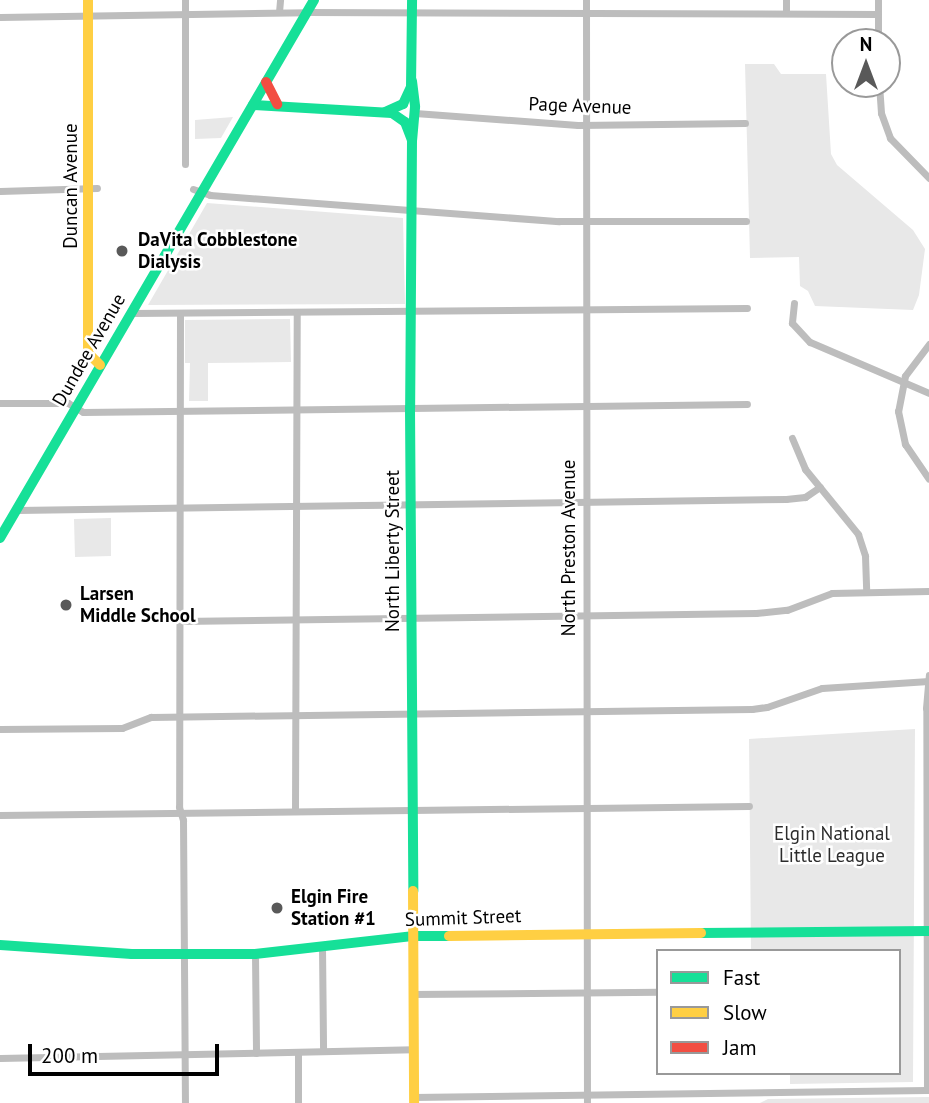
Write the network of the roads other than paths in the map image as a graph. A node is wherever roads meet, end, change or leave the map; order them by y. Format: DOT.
graph roads {
  1 [pos="88,0"];
  2 [pos="185,0"];
  3 [pos="280,0"];
  4 [pos="314,0"];
  5 [pos="412,0"];
  6 [pos="586,0"];
  7 [pos="786,0"];
  8 [pos="878,0"];
  9 [pos="279,12"];
  10 [pos="307,12"];
  11 [pos="412,13"];
  12 [pos="586,13"];
  13 [pos="786,13"];
  14 [pos="185,14"];
  15 [pos="878,14"];
  16 [pos="88,15"];
  17 [pos="0,17"];
  18 [pos="878,28"];
  19 [pos="412,81"];
  20 [pos="266,82"];
  21 [pos="880,98"];
  22 [pos="277,104"];
  23 [pos="253,105"];
  24 [pos="385,112"];
  25 [pos="415,113"];
  26 [pos="745,124"];
  27 [pos="586,126"];
  28 [pos="412,140"];
  29 [pos="185,164"];
  30 [pos="929,178"];
  31 [pos="93,188"];
  32 [pos="197,190"];
  33 [pos="0,191"];
  34 [pos="411,209"];
  35 [pos="746,221"];
  36 [pos="586,222"];
  37 [pos="794,303"];
  38 [pos="747,308"];
  39 [pos="586,309"];
  40 [pos="411,312"];
  41 [pos="131,313"];
  42 [pos="297,313"];
  43 [pos="180,314"];
  44 [pos="929,345"];
  45 [pos="100,365"];
  46 [pos="902,382"];
  47 [pos="929,393"];
  48 [pos="0,404"];
  49 [pos="747,404"];
  50 [pos="585,405"];
  51 [pos="75,408"];
  52 [pos="410,408"];
  53 [pos="296,410"];
  54 [pos="180,411"];
  55 [pos="792,438"];
  56 [pos="929,479"];
  57 [pos="820,487"];
  58 [pos="585,502"];
  59 [pos="295,505"];
  60 [pos="411,505"];
  61 [pos="180,508"];
  62 [pos="17,510"];
  63 [pos="0,538"];
  64 [pos="866,591"];
  65 [pos="929,591"];
  66 [pos="585,615"];
  67 [pos="411,617"];
  68 [pos="295,618"];
  69 [pos="180,621"];
  70 [pos="928,679"];
  71 [pos="585,710"];
  72 [pos="410,713"];
  73 [pos="295,715"];
  74 [pos="179,717"];
  75 [pos="0,729"];
  76 [pos="749,806"];
  77 [pos="586,807"];
  78 [pos="411,809"];
  79 [pos="295,811"];
  80 [pos="182,813"];
  81 [pos="0,815"];
  82 [pos="928,931"];
  83 [pos="587,933"];
  84 [pos="412,936"];
  85 [pos="0,945"];
  86 [pos="322,947"];
  87 [pos="255,954"];
  88 [pos="185,955"];
  89 [pos="587,992"];
  90 [pos="656,992"];
  91 [pos="412,994"];
  92 [pos="323,1047"];
  93 [pos="413,1049"];
  94 [pos="298,1052"];
  95 [pos="256,1053"];
  96 [pos="185,1054"];
  97 [pos="0,1058"];
  98 [pos="927,1090"];
  99 [pos="756,1093"];
  100 [pos="587,1099"];
  101 [pos="414,1100"];
  102 [pos="185,1103"];
  103 [pos="298,1103"];
  104 [pos="753,1103"];
  1 -- 16 [label="main road, Duncan Avenue"];
  2 -- 14 [label="street"];
  3 -- 9 [label="street"];
  4 -- 10 [label="main road, Dundee Avenue"];
  5 -- 11 [label="main road, North Liberty Street"];
  6 -- 12 [label="street, North Preston Avenue"];
  7 -- 13 [label="street"];
  8 -- 15 [label="street"];
  9 -- 10 [label="street"];
  9 -- 14 [label="street"];
  10 -- 11 [label="street"];
  10 -- 20 [label="main road, Dundee Avenue"];
  11 -- 12 [label="street"];
  11 -- 19 [label="main road, North Liberty Street"];
  12 -- 13 [label="street"];
  12 -- 27 [label="street, North Preston Avenue"];
  13 -- 15 [label="street"];
  14 -- 16 [label="street"];
  14 -- 29 [label="street"];
  15 -- 18 [label="street"];
  16 -- 17 [label="street"];
  16 -- 31 [label="main road, Duncan Avenue"];
  19 -- 24 [label="main road"];
  19 -- 25 [label="main road, North Liberty Street"];
  20 -- 22 [label="main road"];
  20 -- 23 [label="main road, Dundee Avenue"];
  21 -- 30 [label="street"];
  22 -- 23 [label="main road"];
  22 -- 24 [label="main road"];
  23 -- 32 [label="main road, Dundee Avenue"];
  24 -- 28 [label="main road"];
  25 -- 27 [label="street, Page Avenue"];
  25 -- 28 [label="main road, North Liberty Street"];
  26 -- 27 [label="street, Page Avenue"];
  27 -- 36 [label="street, North Preston Avenue"];
  28 -- 34 [label="main road, North Liberty Street"];
  31 -- 33 [label="street"];
  31 -- 45 [label="main road, Duncan Avenue"];
  32 -- 34 [label="street"];
  32 -- 41 [label="main road, Dundee Avenue"];
  34 -- 36 [label="street"];
  34 -- 40 [label="main road, North Liberty Street"];
  35 -- 36 [label="street"];
  36 -- 39 [label="street, North Preston Avenue"];
  37 -- 46 [label="street"];
  38 -- 39 [label="street"];
  39 -- 40 [label="street"];
  39 -- 50 [label="street, North Preston Avenue"];
  40 -- 42 [label="street"];
  40 -- 52 [label="main road, North Liberty Street"];
  41 -- 43 [label="street"];
  41 -- 45 [label="main road, Dundee Avenue"];
  42 -- 43 [label="street"];
  42 -- 53 [label="street"];
  43 -- 54 [label="street"];
  44 -- 46 [label="street"];
  45 -- 51 [label="main road, Dundee Avenue"];
  46 -- 47 [label="street"];
  46 -- 56 [label="street"];
  48 -- 51 [label="street"];
  49 -- 50 [label="street"];
  50 -- 52 [label="street"];
  50 -- 58 [label="street, North Preston Avenue"];
  51 -- 54 [label="street"];
  51 -- 62 [label="main road, Dundee Avenue"];
  52 -- 53 [label="street"];
  52 -- 60 [label="main road, North Liberty Street"];
  53 -- 54 [label="street"];
  53 -- 59 [label="street"];
  54 -- 61 [label="street"];
  55 -- 57 [label="street"];
  57 -- 58 [label="street"];
  57 -- 64 [label="street"];
  58 -- 60 [label="street"];
  58 -- 66 [label="street, North Preston Avenue"];
  59 -- 60 [label="street"];
  59 -- 61 [label="street"];
  59 -- 68 [label="street"];
  60 -- 67 [label="main road, North Liberty Street"];
  61 -- 62 [label="street"];
  61 -- 69 [label="street"];
  62 -- 63 [label="main road, Dundee Avenue"];
  64 -- 65 [label="street"];
  64 -- 66 [label="street"];
  66 -- 67 [label="street"];
  66 -- 71 [label="street, North Preston Avenue"];
  67 -- 68 [label="street"];
  67 -- 72 [label="main road, North Liberty Street"];
  68 -- 69 [label="street"];
  68 -- 73 [label="street"];
  69 -- 74 [label="street"];
  70 -- 71 [label="street"];
  70 -- 82 [label="street"];
  71 -- 72 [label="street"];
  71 -- 77 [label="street, North Preston Avenue"];
  72 -- 73 [label="street"];
  72 -- 78 [label="main road, North Liberty Street"];
  73 -- 74 [label="street"];
  73 -- 79 [label="street"];
  74 -- 75 [label="street"];
  74 -- 80 [label="street"];
  76 -- 77 [label="street"];
  77 -- 78 [label="street"];
  77 -- 83 [label="street, North Preston Avenue"];
  78 -- 79 [label="street"];
  78 -- 84 [label="main road, North Liberty Street"];
  79 -- 80 [label="street"];
  80 -- 81 [label="street"];
  80 -- 88 [label="street"];
  82 -- 83 [label="main road, Summit Street"];
  82 -- 98 [label="street"];
  83 -- 84 [label="main road, Summit Street"];
  83 -- 89 [label="street, North Preston Avenue"];
  84 -- 86 [label="main road, Summit Street"];
  84 -- 91 [label="main road, North Liberty Street"];
  85 -- 88 [label="main road, Summit Street"];
  86 -- 87 [label="main road, Summit Street"];
  86 -- 92 [label="street"];
  87 -- 88 [label="main road, Summit Street"];
  87 -- 95 [label="street"];
  88 -- 96 [label="street"];
  89 -- 90 [label="street"];
  89 -- 91 [label="street"];
  89 -- 100 [label="street, North Preston Avenue"];
  91 -- 93 [label="main road, North Liberty Street"];
  92 -- 93 [label="street"];
  92 -- 94 [label="street"];
  93 -- 101 [label="main road, North Liberty Street"];
  94 -- 95 [label="street"];
  94 -- 103 [label="street"];
  95 -- 96 [label="street"];
  96 -- 97 [label="street"];
  96 -- 102 [label="street"];
  98 -- 99 [label="street"];
  99 -- 100 [label="street"];
  99 -- 104 [label="street"];
  100 -- 101 [label="street"];
}
